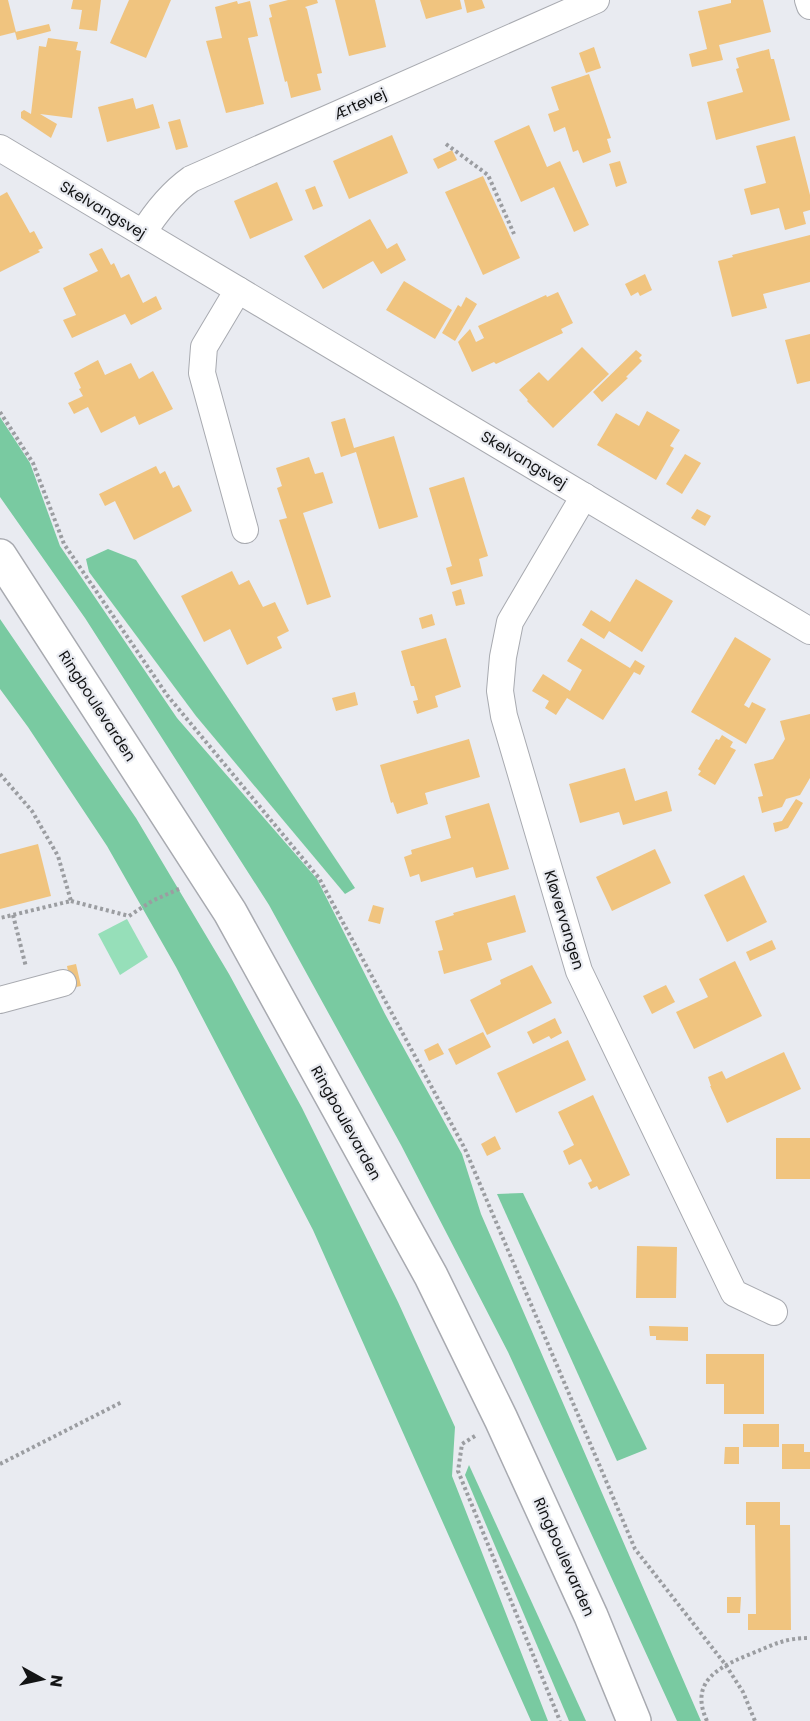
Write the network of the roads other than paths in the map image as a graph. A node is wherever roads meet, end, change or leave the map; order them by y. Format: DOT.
graph roads {
  1 [pos="596,0"];
  2 [pos="808,0"];
  3 [pos="810,6"];
  4 [pos="0,147"];
  5 [pos="143,233"];
  6 [pos="238,290"];
  7 [pos="584,496"];
  8 [pos="245,530"];
  9 [pos="0,556"];
  10 [pos="810,631"];
  11 [pos="63,983"];
  12 [pos="0,1000"];
  13 [pos="774,1312"];
  14 [pos="634,1721"];
  1 -- 5 [label="street, Ærtevej"];
  2 -- 3 [label="street"];
  4 -- 5 [label="street, Skelvangsvej"];
  5 -- 6 [label="street, Skelvangsvej"];
  6 -- 7 [label="street, Skelvangsvej"];
  6 -- 8 [label="street"];
  7 -- 10 [label="street, Skelvangsvej"];
  7 -- 13 [label="street, Kløvervangen"];
  9 -- 14 [label="main road, Ringboulevarden"];
  11 -- 12 [label="street"];
}
